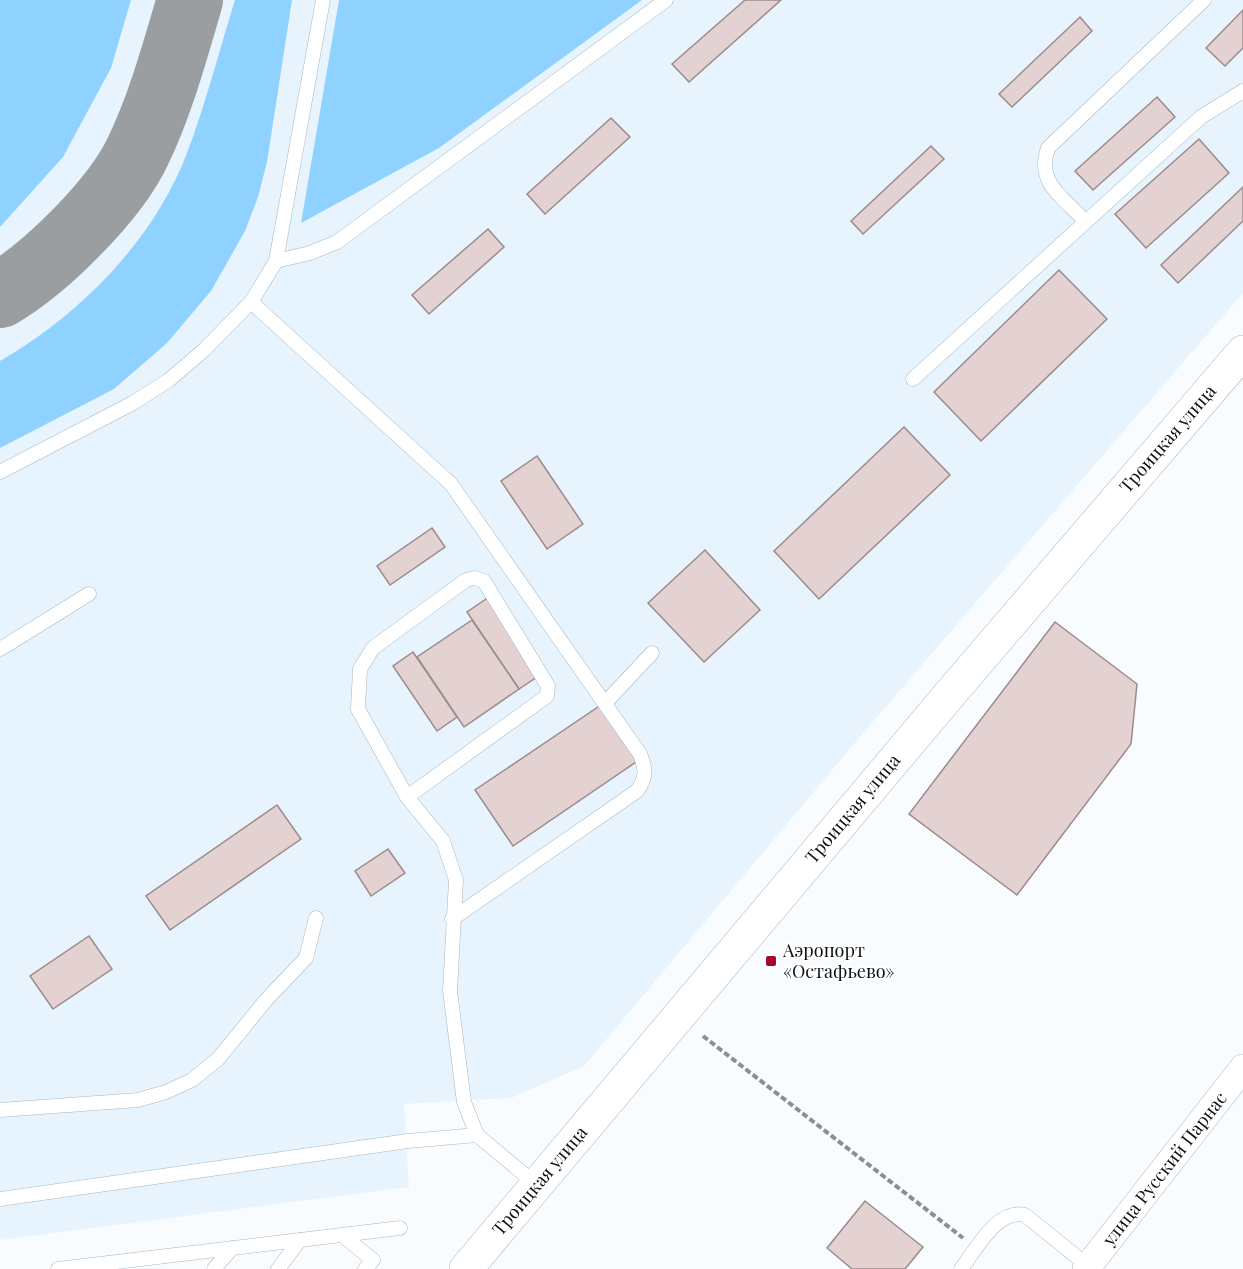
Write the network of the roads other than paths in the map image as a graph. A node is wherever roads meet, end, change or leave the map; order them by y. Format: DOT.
graph roads {
  1 [pos="323,0"];
  2 [pos="666,0"];
  3 [pos="1204,0"];
  4 [pos="1243,91"];
  5 [pos="1084,220"];
  6 [pos="276,261"];
  7 [pos="251,302"];
  8 [pos="1243,352"];
  9 [pos="913,379"];
  10 [pos="0,472"];
  11 [pos="89,594"];
  12 [pos="0,649"];
  13 [pos="652,653"];
  14 [pos="604,703"];
  15 [pos="407,797"];
  16 [pos="316,918"];
  17 [pos="452,919"];
  18 [pos="1243,1068"];
  19 [pos="0,1110"];
  20 [pos="477,1135"];
  21 [pos="537,1185"];
  22 [pos="0,1199"];
  23 [pos="400,1228"];
  24 [pos="343,1236"];
  25 [pos="300,1240"];
  26 [pos="232,1248"];
  27 [pos="131,1259"];
  28 [pos="1087,1268"];
  29 [pos="57,1269"];
  30 [pos="146,1269"];
  31 [pos="214,1269"];
  32 [pos="278,1269"];
  33 [pos="365,1269"];
  34 [pos="466,1269"];
  35 [pos="961,1269"];
  1 -- 6 [label="lane"];
  2 -- 6 [label="lane"];
  3 -- 5 [label="lane"];
  4 -- 5 [label="lane"];
  5 -- 9 [label="lane"];
  6 -- 7 [label="lane"];
  7 -- 10 [label="lane"];
  7 -- 14 [label="lane"];
  8 -- 21 [label="street, Троицкая улица"];
  11 -- 12 [label="lane"];
  13 -- 14 [label="lane"];
  14 -- 17 [label="lane"];
  15 -- 15 [label="lane"];
  15 -- 17 [label="lane"];
  16 -- 19 [label="lane"];
  17 -- 20 [label="lane"];
  18 -- 28 [label="street, улица Русский Парнас"];
  20 -- 21 [label="lane"];
  20 -- 22 [label="lane"];
  21 -- 34 [label="street, Троицкая улица"];
  23 -- 24 [label="lane"];
  24 -- 25 [label="lane"];
  24 -- 33 [label="lane"];
  25 -- 26 [label="lane"];
  25 -- 32 [label="lane"];
  26 -- 27 [label="lane"];
  26 -- 31 [label="lane"];
  27 -- 29 [label="lane"];
  27 -- 30 [label="lane"];
  28 -- 35 [label="lane"];
}
